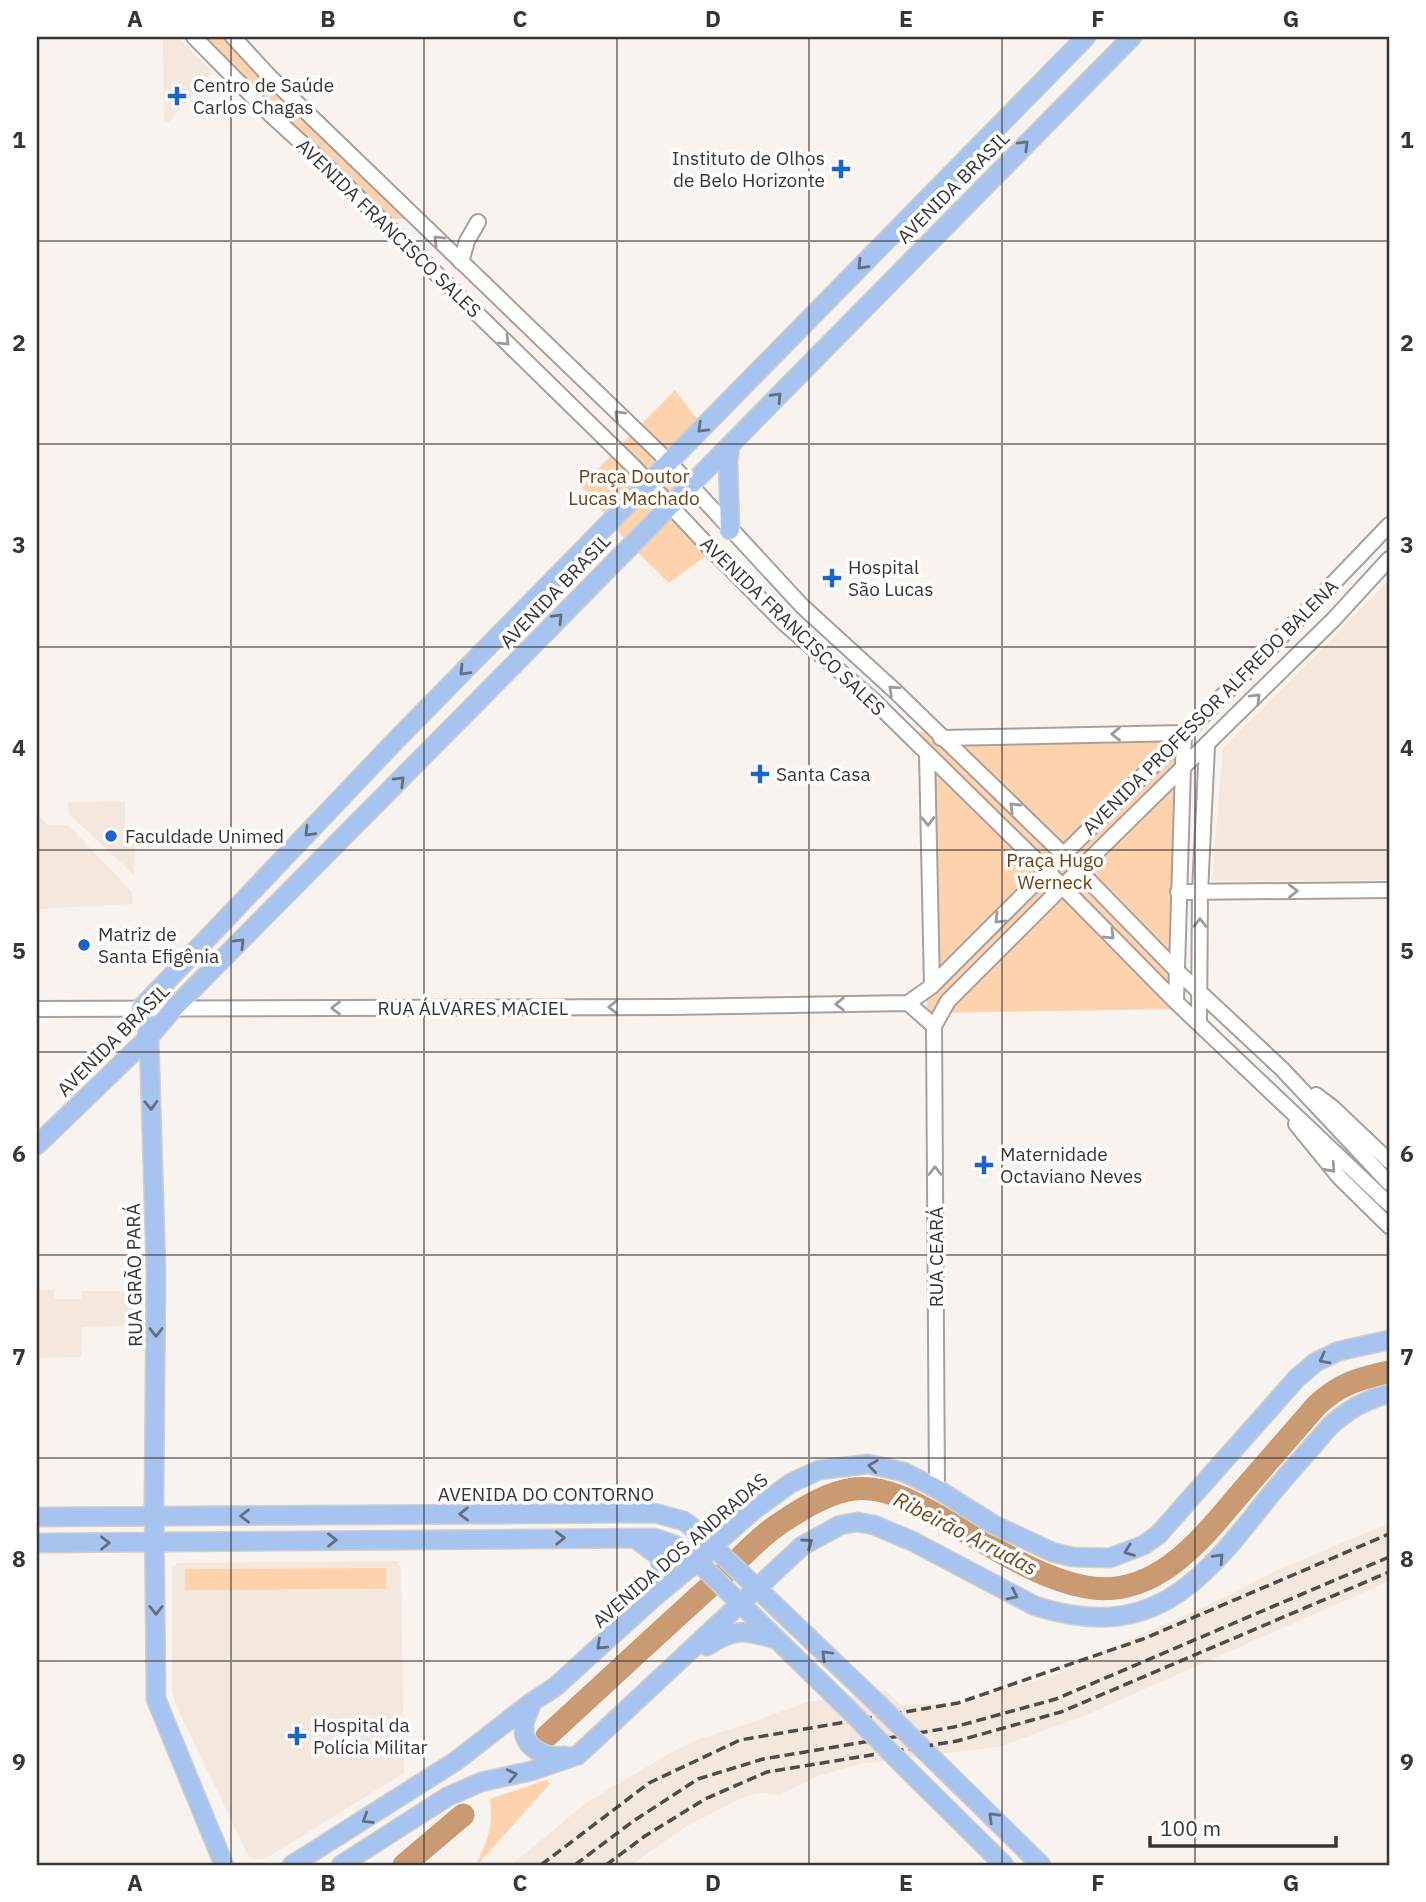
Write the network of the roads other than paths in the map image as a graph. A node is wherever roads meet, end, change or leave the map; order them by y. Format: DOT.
graph roads {
  1 [pos="194,37"];
  2 [pos="233,37"];
  3 [pos="1086,37"];
  4 [pos="1132,37"];
  5 [pos="270,77"];
  6 [pos="251,94"];
  7 [pos="478,222"];
  8 [pos="461,262"];
  9 [pos="730,446"];
  10 [pos="668,462"];
  11 [pos="649,482"];
  12 [pos="691,486"];
  13 [pos="671,506"];
  14 [pos="1389,525"];
  15 [pos="730,530"];
  16 [pos="1389,559"];
  17 [pos="802,606"];
  18 [pos="785,623"];
  19 [pos="1184,733"];
  20 [pos="941,738"];
  21 [pos="1208,746"];
  22 [pos="926,753"];
  23 [pos="1183,768"];
  24 [pos="1136,814"];
  25 [pos="1182,819"];
  26 [pos="1063,854"];
  27 [pos="1078,870"];
  28 [pos="1047,871"];
  29 [pos="1062,887"];
  30 [pos="1389,890"];
  31 [pos="1178,892"];
  32 [pos="1200,892"];
  33 [pos="1177,971"];
  34 [pos="932,986"];
  35 [pos="1199,992"];
  36 [pos="948,1001"];
  37 [pos="1176,1002"];
  38 [pos="908,1003"];
  39 [pos="141,1008"];
  40 [pos="174,1008"];
  41 [pos="37,1009"];
  42 [pos="1199,1022"];
  43 [pos="934,1026"];
  44 [pos="149,1037"];
  45 [pos="1282,1069"];
  46 [pos="1275,1095"];
  47 [pos="37,1145"];
  48 [pos="1389,1161"];
  49 [pos="1365,1170"];
  50 [pos="1389,1183"];
  51 [pos="1389,1204"];
  52 [pos="1389,1226"];
  53 [pos="1389,1340"];
  54 [pos="1389,1394"];
  55 [pos="937,1489"];
  56 [pos="411,1515"];
  57 [pos="435,1515"];
  58 [pos="154,1516"];
  59 [pos="37,1517"];
  60 [pos="634,1537"];
  61 [pos="398,1540"];
  62 [pos="421,1540"];
  63 [pos="155,1542"];
  64 [pos="37,1543"];
  65 [pos="716,1548"];
  66 [pos="701,1566"];
  67 [pos="752,1584"];
  68 [pos="652,1599"];
  69 [pos="736,1599"];
  70 [pos="777,1639"];
  71 [pos="685,1656"];
  72 [pos="532,1702"];
  73 [pos="578,1755"];
  74 [pos="224,1865"];
  75 [pos="292,1865"];
  76 [pos="341,1865"];
  77 [pos="1004,1865"];
  78 [pos="1041,1865"];
  1 -- 6 [label="street, AVENIDA FRANCISCO SALES"];
  2 -- 5 [label="street, AVENIDA FRANCISCO SALES"];
  3 -- 10 [label="main road, AVENIDA BRASIL, one-way"];
  9 -- 4 [label="main road, AVENIDA BRASIL, one-way"];
  5 -- 6 [label="street"];
  8 -- 5 [label="street, AVENIDA FRANCISCO SALES, one-way"];
  6 -- 11 [label="street, AVENIDA FRANCISCO SALES, one-way"];
  7 -- 8 [label="street"];
  10 -- 8 [label="street, AVENIDA FRANCISCO SALES, one-way"];
  9 -- 12 [label="main road, AVENIDA BRASIL"];
  9 -- 15 [label="main road"];
  10 -- 11 [label="main road, AVENIDA BRASIL"];
  10 -- 12 [label="street, AVENIDA FRANCISCO SALES"];
  11 -- 13 [label="street, AVENIDA FRANCISCO SALES"];
  11 -- 39 [label="main road, AVENIDA BRASIL, one-way"];
  12 -- 13 [label="main road, AVENIDA BRASIL"];
  12 -- 15 [label="street, AVENIDA FRANCISCO SALES"];
  13 -- 18 [label="street, AVENIDA FRANCISCO SALES"];
  40 -- 13 [label="main road, AVENIDA BRASIL, one-way"];
  14 -- 19 [label="street, AVENIDA PROFESSOR ALFREDO BALENA"];
  15 -- 17 [label="street, AVENIDA FRANCISCO SALES"];
  21 -- 16 [label="street, AVENIDA PROFESSOR ALFREDO BALENA, one-way"];
  17 -- 18 [label="street"];
  20 -- 17 [label="street, AVENIDA FRANCISCO SALES, one-way"];
  18 -- 22 [label="street, AVENIDA FRANCISCO SALES"];
  19 -- 20 [label="street, one-way"];
  19 -- 23 [label="street"];
  19 -- 26 [label="street, AVENIDA PROFESSOR ALFREDO BALENA"];
  20 -- 22 [label="street"];
  26 -- 20 [label="street, AVENIDA FRANCISCO SALES, one-way"];
  21 -- 23 [label="street, AVENIDA PROFESSOR ALFREDO BALENA"];
  21 -- 32 [label="street"];
  22 -- 28 [label="street, AVENIDA FRANCISCO SALES"];
  22 -- 34 [label="street, one-way"];
  23 -- 24 [label="street, AVENIDA PROFESSOR ALFREDO BALENA"];
  23 -- 25 [label="street"];
  24 -- 25 [label="street"];
  24 -- 27 [label="street, AVENIDA PROFESSOR ALFREDO BALENA"];
  25 -- 31 [label="street"];
  26 -- 27 [label="street, AVENIDA FRANCISCO SALES"];
  26 -- 28 [label="street, AVENIDA PROFESSOR ALFREDO BALENA"];
  27 -- 29 [label="street, AVENIDA PROFESSOR ALFREDO BALENA"];
  27 -- 33 [label="street, AVENIDA FRANCISCO SALES"];
  28 -- 29 [label="street, AVENIDA FRANCISCO SALES"];
  28 -- 34 [label="street, AVENIDA PROFESSOR ALFREDO BALENA, one-way"];
  29 -- 36 [label="street, AVENIDA PROFESSOR ALFREDO BALENA"];
  29 -- 37 [label="street, AVENIDA FRANCISCO SALES, one-way"];
  32 -- 30 [label="street, one-way"];
  31 -- 32 [label="street"];
  31 -- 33 [label="street"];
  35 -- 32 [label="street, one-way"];
  33 -- 35 [label="street, AVENIDA FRANCISCO SALES"];
  33 -- 37 [label="street"];
  34 -- 36 [label="street"];
  34 -- 38 [label="street, AVENIDA PROFESSOR ALFREDO BALENA"];
  35 -- 42 [label="street"];
  35 -- 45 [label="street, AVENIDA FRANCISCO SALES"];
  36 -- 43 [label="street, AVENIDA PROFESSOR ALFREDO BALENA"];
  37 -- 42 [label="street, AVENIDA FRANCISCO SALES"];
  38 -- 40 [label="street, RUA ÁLVARES MACIEL, one-way"];
  38 -- 43 [label="street"];
  39 -- 40 [label="street, RUA ÁLVARES MACIEL"];
  39 -- 41 [label="street, RUA ÁLVARES MACIEL"];
  39 -- 44 [label="main road, RUA GRÃO PARÁ"];
  40 -- 44 [label="main road, AVENIDA BRASIL"];
  42 -- 46 [label="street, AVENIDA FRANCISCO SALES"];
  55 -- 43 [label="street, RUA CEARÁ, one-way"];
  44 -- 47 [label="main road, AVENIDA BRASIL"];
  44 -- 58 [label="main road, RUA GRÃO PARÁ, one-way"];
  45 -- 48 [label="street, AVENIDA FRANCISCO SALES"];
  45 -- 49 [label="street, AVENIDA FRANCISCO SALES"];
  46 -- 49 [label="street, AVENIDA FRANCISCO SALES"];
  46 -- 52 [label="street, AVENIDA FRANCISCO SALES, one-way"];
  49 -- 50 [label="street, AVENIDA FRANCISCO SALES"];
  49 -- 51 [label="street, AVENIDA FRANCISCO SALES"];
  53 -- 55 [label="main road, AVENIDA DOS ANDRADAS, one-way"];
  67 -- 54 [label="main road, one-way"];
  55 -- 65 [label="main road, AVENIDA DOS ANDRADAS, one-way"];
  56 -- 57 [label="main road, AVENIDA DO CONTORNO"];
  56 -- 58 [label="main road, AVENIDA DO CONTORNO, one-way"];
  56 -- 61 [label="main road"];
  57 -- 62 [label="main road"];
  65 -- 57 [label="main road, AVENIDA DO CONTORNO, one-way"];
  58 -- 59 [label="main road, AVENIDA DO CONTORNO"];
  58 -- 63 [label="main road, RUA GRÃO PARÁ"];
  62 -- 60 [label="main road, one-way"];
  60 -- 66 [label="main road"];
  60 -- 68 [label="main road"];
  61 -- 62 [label="main road"];
  63 -- 61 [label="main road, one-way"];
  64 -- 63 [label="main road, one-way"];
  63 -- 74 [label="main road, RUA GRÃO PARÁ, one-way"];
  65 -- 66 [label="main road, AVENIDA DOS ANDRADAS"];
  65 -- 67 [label="main road, AVENIDA DO CONTORNO"];
  66 -- 68 [label="main road, AVENIDA DOS ANDRADAS"];
  66 -- 69 [label="main road"];
  67 -- 69 [label="main road"];
  78 -- 67 [label="main road, AVENIDA DO CONTORNO, one-way, bridge"];
  68 -- 72 [label="main road, AVENIDA DOS ANDRADAS, one-way"];
  69 -- 70 [label="main road"];
  69 -- 71 [label="main road"];
  70 -- 71 [label="main road"];
  70 -- 77 [label="main road, bridge"];
  71 -- 73 [label="main road"];
  72 -- 73 [label="main road"];
  72 -- 75 [label="main road, AVENIDA DOS ANDRADAS, one-way"];
  76 -- 73 [label="main road, one-way"];
}
